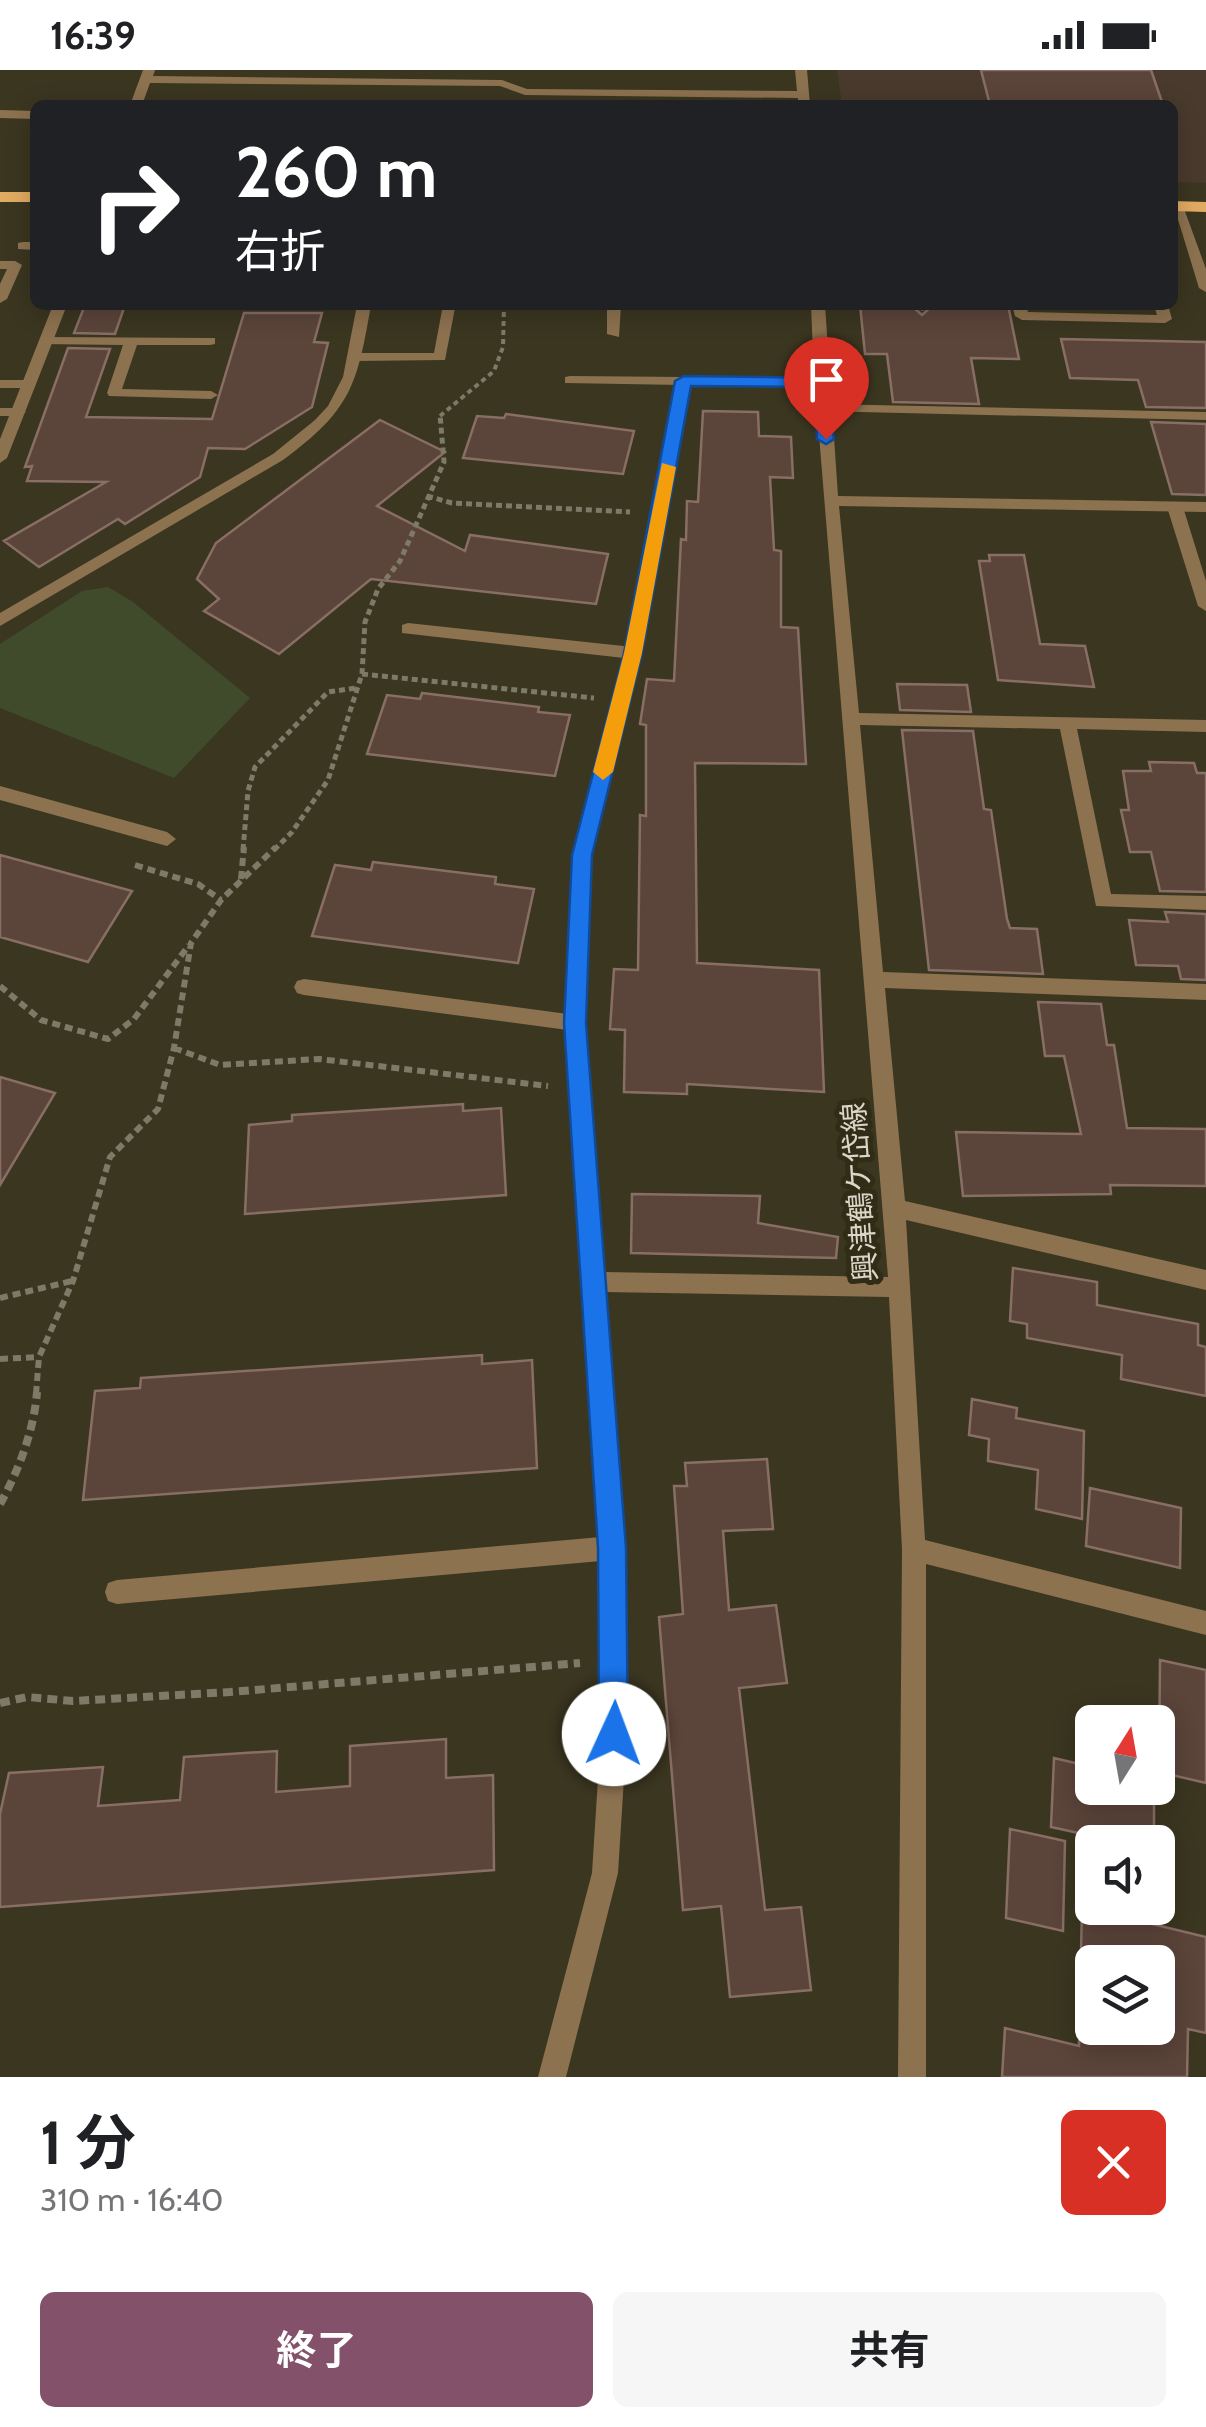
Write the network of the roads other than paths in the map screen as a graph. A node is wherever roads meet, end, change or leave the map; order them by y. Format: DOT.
graph roads {
  1 [pos="801,70"];
  2 [pos="147,75"];
  3 [pos="138,100"];
  4 [pos="803,100"];
  5 [pos="0,114"];
  6 [pos="30,115"];
  7 [pos="30,193"];
  8 [pos="0,197"];
  9 [pos="1178,206"];
  10 [pos="1206,206"];
  11 [pos="1178,214"];
  12 [pos="0,264"];
  13 [pos="1206,288"];
  14 [pos="0,299"];
  15 [pos="58,310"];
  16 [pos="363,310"];
  17 [pos="448,310"];
  18 [pos="614,310"];
  19 [pos="818,310"];
  20 [pos="1020,310"];
  21 [pos="1163,310"];
  22 [pos="1104,311"];
  23 [pos="614,334"];
  24 [pos="46,341"];
  25 [pos="131,341"];
  26 [pos="210,341"];
  27 [pos="354,357"];
  28 [pos="570,380"];
  29 [pos="684,381"];
  30 [pos="821,382"];
  31 [pos="0,384"];
  32 [pos="29,384"];
  33 [pos="210,395"];
  34 [pos="822,408"];
  35 [pos="0,412"];
  36 [pos="19,412"];
  37 [pos="1206,416"];
  38 [pos="0,458"];
  39 [pos="831,501"];
  40 [pos="1175,507"];
  41 [pos="1206,507"];
  42 [pos="1206,606"];
  43 [pos="0,620"];
  44 [pos="408,628"];
  45 [pos="622,652"];
  46 [pos="851,719"];
  47 [pos="1066,723"];
  48 [pos="1206,726"];
  49 [pos="0,794"];
  50 [pos="167,839"];
  51 [pos="1206,903"];
  52 [pos="874,980"];
  53 [pos="304,986"];
  54 [pos="1206,992"];
  55 [pos="575,1023"];
  56 [pos="896,1208"];
  57 [pos="1206,1280"];
  58 [pos="592,1282"];
  59 [pos="896,1287"];
  60 [pos="612,1548"];
  61 [pos="914,1549"];
  62 [pos="117,1592"];
  63 [pos="1206,1623"];
  64 [pos="552,2077"];
  65 [pos="912,2077"];
  1 -- 4 [label="street"];
  2 -- 3 [label="street"];
  2 -- 4 [label="street"];
  5 -- 6 [label="street"];
  7 -- 8 [label="main road"];
  9 -- 10 [label="main road"];
  11 -- 13 [label="street"];
  12 -- 14 [label="street"];
  15 -- 24 [label="street"];
  16 -- 27 [label="street"];
  17 -- 27 [label="street"];
  18 -- 23 [label="street"];
  19 -- 30 [label="street, 興津鶴ケ岱線"];
  20 -- 22 [label="street"];
  21 -- 22 [label="street"];
  24 -- 25 [label="street"];
  24 -- 32 [label="street"];
  25 -- 26 [label="street"];
  25 -- 33 [label="street"];
  27 -- 43 [label="street"];
  28 -- 29 [label="street"];
  29 -- 30 [label="street"];
  29 -- 45 [label="street"];
  30 -- 34 [label="street, 興津鶴ケ岱線"];
  31 -- 32 [label="street"];
  32 -- 36 [label="street"];
  34 -- 37 [label="street"];
  34 -- 39 [label="street, 興津鶴ケ岱線"];
  35 -- 36 [label="street"];
  36 -- 38 [label="street"];
  39 -- 40 [label="street"];
  39 -- 46 [label="street, 興津鶴ケ岱線"];
  40 -- 41 [label="street"];
  40 -- 42 [label="street"];
  44 -- 45 [label="street"];
  45 -- 55 [label="street"];
  46 -- 47 [label="street"];
  46 -- 52 [label="street, 興津鶴ケ岱線"];
  47 -- 48 [label="street"];
  47 -- 51 [label="street"];
  49 -- 50 [label="street"];
  52 -- 54 [label="street"];
  52 -- 56 [label="street, 興津鶴ケ岱線"];
  53 -- 55 [label="street"];
  55 -- 58 [label="street"];
  56 -- 57 [label="street"];
  56 -- 59 [label="street, 興津鶴ケ岱線"];
  58 -- 59 [label="street"];
  58 -- 60 [label="street"];
  59 -- 61 [label="street, 興津鶴ケ岱線"];
  60 -- 62 [label="street"];
  60 -- 64 [label="street"];
  61 -- 63 [label="street"];
  61 -- 65 [label="street, 興津鶴ケ岱線"];
}
